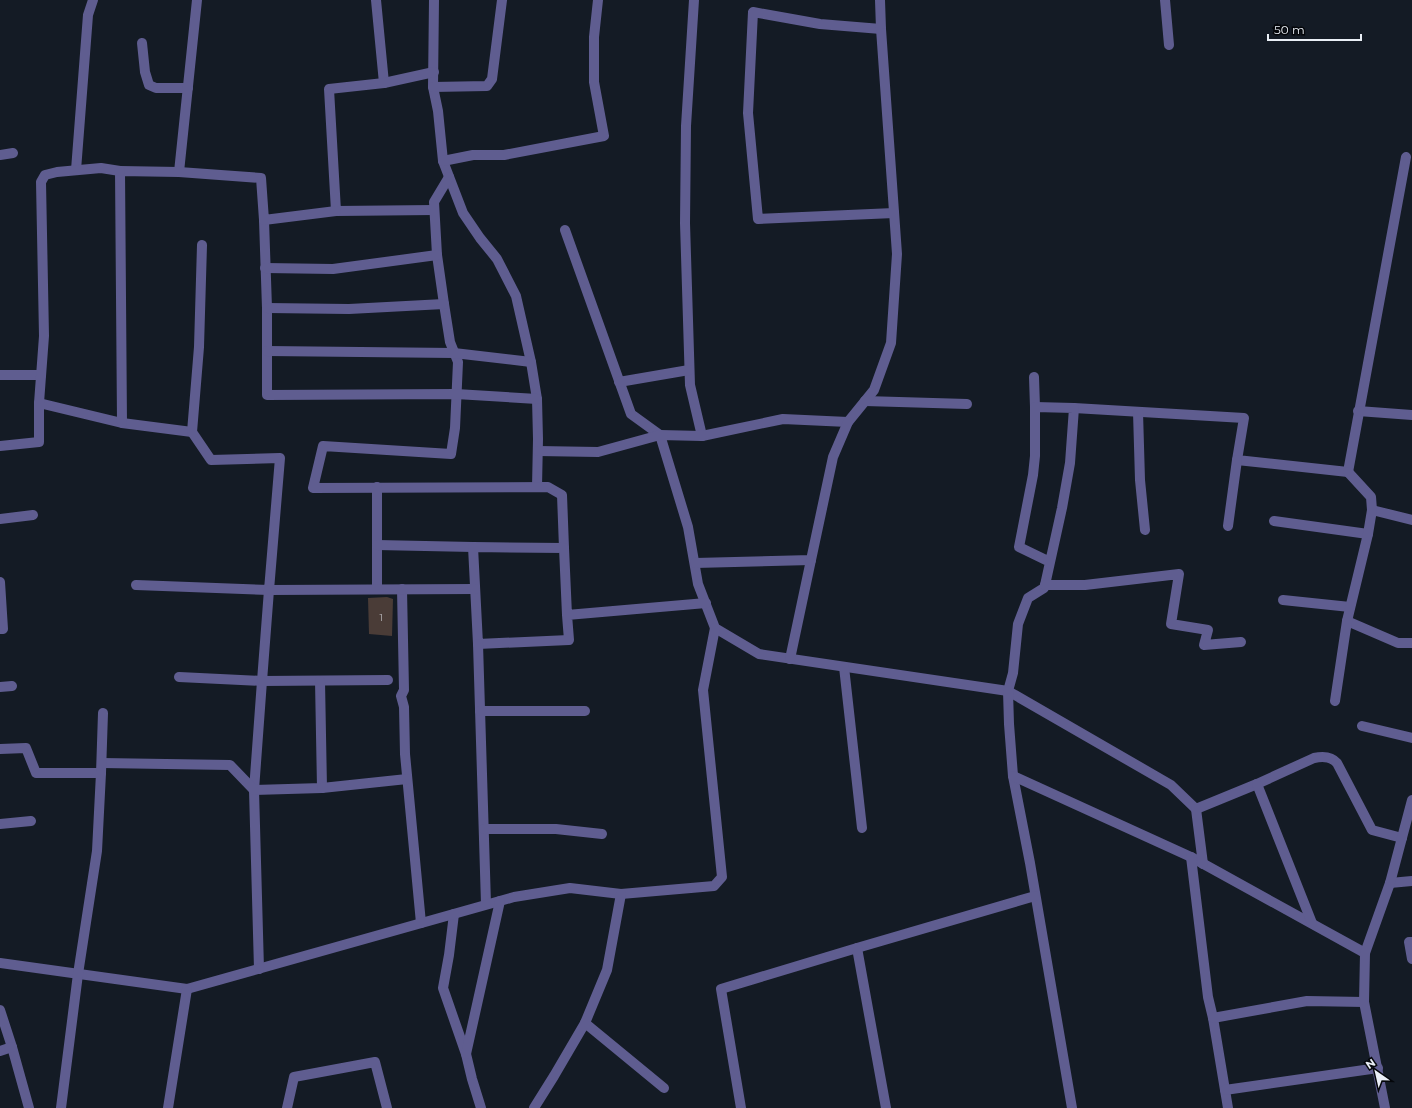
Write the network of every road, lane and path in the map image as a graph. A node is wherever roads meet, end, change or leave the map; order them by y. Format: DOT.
graph roads {
  1 [pos="93,0"];
  2 [pos="197,0"];
  3 [pos="376,0"];
  4 [pos="434,0"];
  5 [pos="502,0"];
  6 [pos="598,0"];
  7 [pos="694,0"];
  8 [pos="880,0"];
  9 [pos="1165,0"];
  10 [pos="881,29"];
  11 [pos="142,43"];
  12 [pos="1169,45"];
  13 [pos="434,72"];
  14 [pos="384,83"];
  15 [pos="434,87"];
  16 [pos="188,88"];
  17 [pos="13,153"];
  18 [pos="0,155"];
  19 [pos="1406,157"];
  20 [pos="443,161"];
  21 [pos="76,170"];
  22 [pos="120,171"];
  23 [pos="179,172"];
  24 [pos="449,177"];
  25 [pos="434,210"];
  26 [pos="336,211"];
  27 [pos="894,213"];
  28 [pos="264,220"];
  29 [pos="565,230"];
  30 [pos="202,245"];
  31 [pos="437,255"];
  32 [pos="265,268"];
  33 [pos="444,304"];
  34 [pos="266,308"];
  35 [pos="267,351"];
  36 [pos="454,353"];
  37 [pos="532,362"];
  38 [pos="689,370"];
  39 [pos="0,375"];
  40 [pos="41,375"];
  41 [pos="1034,377"];
  42 [pos="619,382"];
  43 [pos="456,394"];
  44 [pos="537,399"];
  45 [pos="865,401"];
  46 [pos="39,403"];
  47 [pos="967,404"];
  48 [pos="1035,406"];
  49 [pos="1074,408"];
  50 [pos="1358,411"];
  51 [pos="1138,412"];
  52 [pos="1412,415"];
  53 [pos="848,422"];
  54 [pos="122,423"];
  55 [pos="192,432"];
  56 [pos="660,436"];
  57 [pos="702,436"];
  58 [pos="0,446"];
  59 [pos="538,451"];
  60 [pos="1238,460"];
  61 [pos="1348,472"];
  62 [pos="377,487"];
  63 [pos="537,487"];
  64 [pos="1372,510"];
  65 [pos="34,515"];
  66 [pos="0,519"];
  67 [pos="1274,520"];
  68 [pos="1412,520"];
  69 [pos="1228,526"];
  70 [pos="1145,530"];
  71 [pos="1368,534"];
  72 [pos="377,545"];
  73 [pos="473,547"];
  74 [pos="564,548"];
  75 [pos="811,560"];
  76 [pos="1050,562"];
  77 [pos="695,564"];
  78 [pos="0,582"];
  79 [pos="136,585"];
  80 [pos="1045,585"];
  81 [pos="377,589"];
  82 [pos="402,589"];
  83 [pos="475,589"];
  84 [pos="269,590"];
  85 [pos="1283,600"];
  86 [pos="706,603"];
  87 [pos="1350,607"];
  88 [pos="567,615"];
  89 [pos="1347,621"];
  90 [pos="715,628"];
  91 [pos="0,629"];
  92 [pos="1241,642"];
  93 [pos="1412,643"];
  94 [pos="478,644"];
  95 [pos="790,659"];
  96 [pos="844,667"];
  97 [pos="179,678"];
  98 [pos="320,680"];
  99 [pos="388,680"];
  100 [pos="262,681"];
  101 [pos="12,686"];
  102 [pos="0,687"];
  103 [pos="1008,691"];
  104 [pos="1335,701"];
  105 [pos="480,711"];
  106 [pos="586,711"];
  107 [pos="103,713"];
  108 [pos="1362,726"];
  109 [pos="1412,738"];
  110 [pos="0,749"];
  111 [pos="102,768"];
  112 [pos="1013,776"];
  113 [pos="407,780"];
  114 [pos="1257,784"];
  115 [pos="322,788"];
  116 [pos="254,790"];
  117 [pos="1412,800"];
  118 [pos="1196,809"];
  119 [pos="31,821"];
  120 [pos="0,824"];
  121 [pos="862,828"];
  122 [pos="484,830"];
  123 [pos="602,834"];
  124 [pos="1402,838"];
  125 [pos="1191,857"];
  126 [pos="1203,864"];
  127 [pos="1412,881"];
  128 [pos="1390,883"];
  129 [pos="621,894"];
  130 [pos="1035,896"];
  131 [pos="500,901"];
  132 [pos="486,904"];
  133 [pos="454,914"];
  134 [pos="421,923"];
  135 [pos="1312,923"];
  136 [pos="1412,942"];
  137 [pos="858,948"];
  138 [pos="1366,953"];
  139 [pos="1412,959"];
  140 [pos="0,962"];
  141 [pos="260,969"];
  142 [pos="78,974"];
  143 [pos="187,989"];
  144 [pos="1364,1002"];
  145 [pos="0,1010"];
  146 [pos="1213,1018"];
  147 [pos="584,1023"];
  148 [pos="12,1047"];
  149 [pos="0,1051"];
  150 [pos="466,1054"];
  151 [pos="1378,1068"];
  152 [pos="664,1088"];
  153 [pos="1225,1090"];
  154 [pos="29,1108"];
  155 [pos="61,1108"];
  156 [pos="168,1108"];
  157 [pos="287,1108"];
  158 [pos="387,1108"];
  159 [pos="480,1108"];
  160 [pos="534,1108"];
  161 [pos="741,1108"];
  162 [pos="886,1108"];
  163 [pos="1072,1108"];
  164 [pos="1228,1108"];
  165 [pos="1385,1108"];
  1 -- 21 [label="street"];
  2 -- 16 [label="street"];
  3 -- 14 [label="street"];
  4 -- 13 [label="street"];
  5 -- 15 [label="street"];
  6 -- 20 [label="street"];
  7 -- 38 [label="street"];
  8 -- 10 [label="street"];
  9 -- 12 [label="street"];
  10 -- 27 [label="street"];
  10 -- 27 [label="street"];
  11 -- 16 [label="street"];
  13 -- 14 [label="street"];
  13 -- 15 [label="street"];
  14 -- 26 [label="street"];
  15 -- 20 [label="street"];
  16 -- 23 [label="street"];
  17 -- 18 [label="street"];
  19 -- 50 [label="street"];
  20 -- 24 [label="street"];
  21 -- 22 [label="street"];
  21 -- 40 [label="street"];
  22 -- 23 [label="street"];
  22 -- 54 [label="street"];
  23 -- 28 [label="street"];
  24 -- 25 [label="street"];
  24 -- 37 [label="street"];
  25 -- 26 [label="street"];
  25 -- 31 [label="street"];
  26 -- 28 [label="street"];
  27 -- 45 [label="street"];
  28 -- 32 [label="street"];
  29 -- 42 [label="street"];
  30 -- 55 [label="street"];
  31 -- 32 [label="street"];
  31 -- 33 [label="street"];
  32 -- 34 [label="street"];
  33 -- 34 [label="street"];
  33 -- 36 [label="street"];
  34 -- 35 [label="street"];
  35 -- 36 [label="street"];
  35 -- 43 [label="street"];
  36 -- 37 [label="street"];
  36 -- 43 [label="street"];
  37 -- 44 [label="street"];
  38 -- 42 [label="street"];
  38 -- 57 [label="street"];
  39 -- 40 [label="street"];
  40 -- 46 [label="street"];
  41 -- 48 [label="street"];
  42 -- 56 [label="street"];
  43 -- 44 [label="street"];
  43 -- 62 [label="street"];
  44 -- 59 [label="street"];
  45 -- 47 [label="street"];
  45 -- 53 [label="street"];
  46 -- 54 [label="street"];
  46 -- 58 [label="street"];
  48 -- 49 [label="street"];
  48 -- 76 [label="street"];
  49 -- 51 [label="street"];
  49 -- 76 [label="street"];
  50 -- 52 [label="street"];
  50 -- 61 [label="street"];
  51 -- 60 [label="street"];
  51 -- 70 [label="street"];
  53 -- 57 [label="street"];
  53 -- 75 [label="street"];
  54 -- 55 [label="street"];
  55 -- 84 [label="street"];
  56 -- 57 [label="street"];
  56 -- 59 [label="street"];
  56 -- 77 [label="street"];
  59 -- 63 [label="street"];
  60 -- 61 [label="street"];
  60 -- 69 [label="street"];
  61 -- 64 [label="street"];
  62 -- 63 [label="street"];
  62 -- 72 [label="street"];
  63 -- 74 [label="street"];
  64 -- 68 [label="street"];
  64 -- 71 [label="street"];
  65 -- 66 [label="street"];
  67 -- 71 [label="street"];
  71 -- 87 [label="street"];
  72 -- 73 [label="street"];
  72 -- 81 [label="street"];
  73 -- 74 [label="street"];
  73 -- 83 [label="street"];
  74 -- 88 [label="street"];
  75 -- 77 [label="street"];
  75 -- 95 [label="street"];
  76 -- 80 [label="street"];
  77 -- 86 [label="street"];
  78 -- 91 [label="street"];
  79 -- 84 [label="street"];
  80 -- 92 [label="street"];
  80 -- 103 [label="street"];
  81 -- 82 [label="street"];
  81 -- 84 [label="street"];
  82 -- 83 [label="street"];
  82 -- 113 [label="street"];
  83 -- 94 [label="street"];
  84 -- 100 [label="street"];
  85 -- 87 [label="street"];
  86 -- 88 [label="street"];
  86 -- 90 [label="street"];
  87 -- 89 [label="street"];
  88 -- 94 [label="street"];
  89 -- 93 [label="street"];
  89 -- 104 [label="street"];
  90 -- 95 [label="street"];
  90 -- 129 [label="street"];
  94 -- 105 [label="street"];
  95 -- 96 [label="street"];
  96 -- 103 [label="street"];
  96 -- 121 [label="street"];
  97 -- 100 [label="street"];
  98 -- 99 [label="street"];
  98 -- 100 [label="street"];
  98 -- 115 [label="street"];
  100 -- 116 [label="street"];
  101 -- 102 [label="street"];
  103 -- 112 [label="street"];
  103 -- 118 [label="street"];
  105 -- 106 [label="street"];
  105 -- 122 [label="street"];
  107 -- 111 [label="street"];
  108 -- 109 [label="street"];
  110 -- 111 [label="street"];
  111 -- 116 [label="street"];
  111 -- 142 [label="street"];
  112 -- 125 [label="street"];
  112 -- 130 [label="street"];
  113 -- 115 [label="street"];
  113 -- 134 [label="street"];
  114 -- 118 [label="street"];
  114 -- 124 [label="street"];
  114 -- 135 [label="street"];
  115 -- 116 [label="street"];
  116 -- 141 [label="street"];
  117 -- 124 [label="street"];
  118 -- 126 [label="street"];
  119 -- 120 [label="street"];
  122 -- 123 [label="street"];
  122 -- 132 [label="street"];
  124 -- 128 [label="street"];
  125 -- 126 [label="street"];
  125 -- 146 [label="street"];
  126 -- 135 [label="street"];
  127 -- 128 [label="street"];
  128 -- 138 [label="street"];
  129 -- 131 [label="street"];
  129 -- 147 [label="street"];
  130 -- 137 [label="street"];
  130 -- 163 [label="street"];
  131 -- 132 [label="street"];
  131 -- 150 [label="street"];
  132 -- 133 [label="street"];
  133 -- 134 [label="street"];
  133 -- 150 [label="street"];
  134 -- 141 [label="street"];
  135 -- 138 [label="street"];
  136 -- 139 [label="street"];
  137 -- 161 [label="street"];
  137 -- 162 [label="street"];
  138 -- 144 [label="street"];
  140 -- 142 [label="street"];
  141 -- 143 [label="street"];
  142 -- 143 [label="street"];
  142 -- 155 [label="street"];
  143 -- 156 [label="street"];
  144 -- 146 [label="street"];
  144 -- 151 [label="street"];
  145 -- 148 [label="street"];
  146 -- 153 [label="street"];
  147 -- 152 [label="street"];
  147 -- 160 [label="street"];
  148 -- 149 [label="street"];
  148 -- 154 [label="street"];
  150 -- 159 [label="street"];
  151 -- 153 [label="street"];
  151 -- 165 [label="street"];
  153 -- 164 [label="street"];
  157 -- 158 [label="street"];
}
